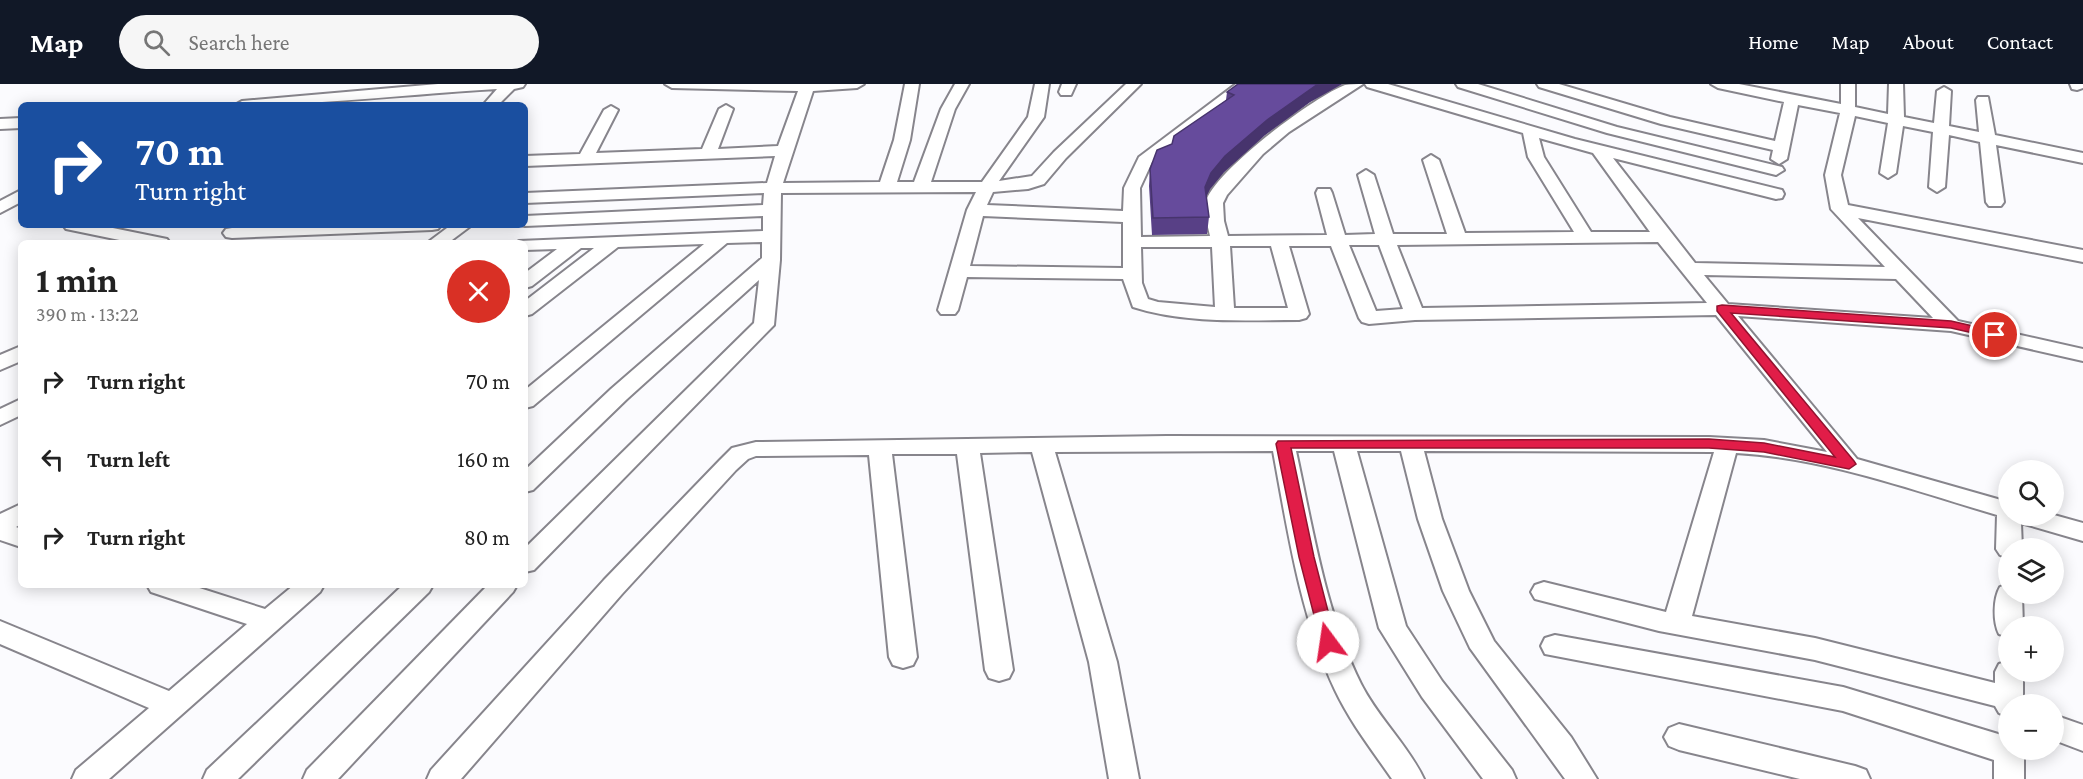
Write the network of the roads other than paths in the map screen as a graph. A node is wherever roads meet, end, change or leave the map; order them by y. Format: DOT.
graph roads {
  1 [pos="509,84"];
  2 [pos="518,84"];
  3 [pos="672,84"];
  4 [pos="857,84"];
  5 [pos="912,84"];
  6 [pos="962,84"];
  7 [pos="1042,84"];
  8 [pos="1134,84"];
  9 [pos="1245,84"];
  10 [pos="1356,84"];
  11 [pos="1372,84"];
  12 [pos="1423,84"];
  13 [pos="1463,84"];
  14 [pos="1510,84"];
  15 [pos="1544,84"];
  16 [pos="1587,84"];
  17 [pos="1718,84"];
  18 [pos="1848,84"];
  19 [pos="1896,84"];
  20 [pos="726,85"];
  21 [pos="807,85"];
  22 [pos="478,86"];
  23 [pos="405,88"];
  24 [pos="1944,91"];
  25 [pos="1792,99"];
  26 [pos="1983,100"];
  27 [pos="312,102"];
  28 [pos="398,102"];
  29 [pos="463,102"];
  30 [pos="493,102"];
  31 [pos="726,109"];
  32 [pos="1675,109"];
  33 [pos="611,110"];
  34 [pos="1848,112"];
  35 [pos="1616,116"];
  36 [pos="1896,121"];
  37 [pos="18,123"];
  38 [pos="1554,123"];
  39 [pos="0,124"];
  40 [pos="1530,131"];
  41 [pos="1942,131"];
  42 [pos="1986,138"];
  43 [pos="1783,147"];
  44 [pos="1598,149"];
  45 [pos="784,151"];
  46 [pos="708,154"];
  47 [pos="2083,158"];
  48 [pos="585,159"];
  49 [pos="1431,160"];
  50 [pos="528,161"];
  51 [pos="1776,170"];
  52 [pos="1888,173"];
  53 [pos="1366,175"];
  54 [pos="887,187"];
  55 [pos="921,187"];
  56 [pos="987,187"];
  57 [pos="1937,187"];
  58 [pos="775,188"];
  59 [pos="1324,193"];
  60 [pos="18,197"];
  61 [pos="528,198"];
  62 [pos="1995,202"];
  63 [pos="0,209"];
  64 [pos="1840,209"];
  65 [pos="772,210"];
  66 [pos="976,210"];
  67 [pos="18,214"];
  68 [pos="1133,217"];
  69 [pos="528,221"];
  70 [pos="87,228"];
  71 [pos="357,228"];
  72 [pos="458,228"];
  73 [pos="232,233"];
  74 [pos="772,236"];
  75 [pos="1663,237"];
  76 [pos="722,238"];
  77 [pos="1586,238"];
  78 [pos="1458,239"];
  79 [pos="146,240"];
  80 [pos="440,240"];
  81 [pos="1338,240"];
  82 [pos="1386,240"];
  83 [pos="1279,241"];
  84 [pos="613,242"];
  85 [pos="1132,242"];
  86 [pos="1221,242"];
  87 [pos="577,243"];
  88 [pos="528,246"];
  89 [pos="2083,256"];
  90 [pos="771,260"];
  91 [pos="1689,269"];
  92 [pos="958,271"];
  93 [pos="1902,273"];
  94 [pos="1132,274"];
  95 [pos="528,280"];
  96 [pos="528,308"];
  97 [pos="1722,309"];
  98 [pos="948,310"];
  99 [pos="1225,314"];
  100 [pos="1415,314"];
  101 [pos="1951,325"];
  102 [pos="18,354"];
  103 [pos="2083,355"];
  104 [pos="0,364"];
  105 [pos="528,399"];
  106 [pos="18,408"];
  107 [pos="0,418"];
  108 [pos="1283,444"];
  109 [pos="1344,444"];
  110 [pos="1411,445"];
  111 [pos="1727,445"];
  112 [pos="1042,446"];
  113 [pos="880,447"];
  114 [pos="968,447"];
  115 [pos="1849,464"];
  116 [pos="528,481"];
  117 [pos="1998,507"];
  118 [pos="18,514"];
  119 [pos="0,526"];
  120 [pos="2062,526"];
  121 [pos="0,531"];
  122 [pos="2083,532"];
  123 [pos="18,537"];
  124 [pos="528,560"];
  125 [pos="169,588"];
  126 [pos="308,588"];
  127 [pos="417,588"];
  128 [pos="501,588"];
  129 [pos="1545,592"];
  130 [pos="269,621"];
  131 [pos="1676,624"];
  132 [pos="0,632"];
  133 [pos="1555,646"];
  134 [pos="903,657"];
  135 [pos="999,670"];
  136 [pos="2009,692"];
  137 [pos="173,705"];
  138 [pos="2064,731"];
  139 [pos="1679,737"];
  140 [pos="2083,738"];
  141 [pos="1998,756"];
  142 [pos="87,779"];
  143 [pos="218,779"];
  144 [pos="318,779"];
  145 [pos="442,779"];
  146 [pos="1124,779"];
  147 [pos="1409,779"];
  148 [pos="1501,779"];
  149 [pos="1582,779"];
  150 [pos="1854,779"];
  1 -- 2 [label="street"];
  1 -- 22 [label="street"];
  1 -- 30 [label="street"];
  3 -- 20 [label="street"];
  4 -- 21 [label="street"];
  5 -- 54 [label="street"];
  6 -- 55 [label="street"];
  7 -- 56 [label="street"];
  8 -- 56 [label="street"];
  9 -- 68 [label="street"];
  10 -- 86 [label="street"];
  11 -- 40 [label="street"];
  12 -- 38 [label="street"];
  13 -- 51 [label="street"];
  14 -- 35 [label="street"];
  15 -- 43 [label="street"];
  16 -- 32 [label="street"];
  17 -- 25 [label="street"];
  18 -- 34 [label="street"];
  19 -- 36 [label="street"];
  20 -- 21 [label="street"];
  21 -- 45 [label="street"];
  22 -- 23 [label="street"];
  22 -- 29 [label="street"];
  23 -- 27 [label="street"];
  23 -- 28 [label="street"];
  24 -- 41 [label="street"];
  25 -- 34 [label="street"];
  25 -- 43 [label="street"];
  26 -- 42 [label="street"];
  31 -- 46 [label="street"];
  33 -- 48 [label="street"];
  34 -- 36 [label="street"];
  34 -- 64 [label="street"];
  36 -- 41 [label="street"];
  36 -- 52 [label="street"];
  37 -- 39 [label="street"];
  40 -- 44 [label="street"];
  40 -- 77 [label="street"];
  41 -- 42 [label="street"];
  41 -- 57 [label="street"];
  42 -- 47 [label="street"];
  42 -- 62 [label="street"];
  43 -- 51 [label="street"];
  44 -- 51 [label="street"];
  44 -- 75 [label="street"];
  45 -- 46 [label="street"];
  45 -- 58 [label="street"];
  46 -- 48 [label="street"];
  48 -- 50 [label="street"];
  49 -- 78 [label="street"];
  53 -- 82 [label="street"];
  54 -- 55 [label="street"];
  54 -- 58 [label="street"];
  55 -- 56 [label="street"];
  56 -- 66 [label="street"];
  58 -- 61 [label="street"];
  58 -- 65 [label="street"];
  59 -- 81 [label="street"];
  60 -- 63 [label="street"];
  63 -- 67 [label="street"];
  64 -- 89 [label="street"];
  64 -- 93 [label="street"];
  65 -- 69 [label="street"];
  65 -- 74 [label="street"];
  66 -- 68 [label="street"];
  66 -- 92 [label="street"];
  68 -- 85 [label="street"];
  70 -- 79 [label="street"];
  71 -- 73 [label="street"];
  72 -- 80 [label="street"];
  74 -- 76 [label="street"];
  74 -- 90 [label="street"];
  75 -- 77 [label="street"];
  75 -- 91 [label="street"];
  76 -- 84 [label="street"];
  76 -- 105 [label="street"];
  77 -- 78 [label="street"];
  78 -- 82 [label="street"];
  81 -- 82 [label="street"];
  81 -- 83 [label="street"];
  81 -- 100 [label="street"];
  82 -- 100 [label="street"];
  83 -- 86 [label="street"];
  83 -- 99 [label="street"];
  84 -- 87 [label="street"];
  84 -- 96 [label="street"];
  85 -- 86 [label="street"];
  85 -- 94 [label="street"];
  86 -- 99 [label="street"];
  87 -- 88 [label="street"];
  87 -- 95 [label="street"];
  90 -- 116 [label="street"];
  90 -- 124 [label="street"];
  91 -- 93 [label="street"];
  91 -- 97 [label="street"];
  92 -- 94 [label="street"];
  92 -- 98 [label="street"];
  93 -- 101 [label="street"];
  94 -- 99 [label="street"];
  97 -- 100 [label="street"];
  97 -- 101 [label="street"];
  97 -- 115 [label="street"];
  101 -- 103 [label="street"];
  102 -- 104 [label="street"];
  106 -- 107 [label="street"];
  108 -- 109 [label="street"];
  108 -- 112 [label="street"];
  108 -- 147 [label="street"];
  109 -- 110 [label="street"];
  109 -- 148 [label="street"];
  110 -- 111 [label="street"];
  110 -- 149 [label="street"];
  111 -- 115 [label="street"];
  111 -- 131 [label="street"];
  112 -- 114 [label="street"];
  112 -- 146 [label="street"];
  113 -- 114 [label="street"];
  113 -- 134 [label="street"];
  113 -- 145 [label="street"];
  114 -- 135 [label="street"];
  115 -- 117 [label="street"];
  118 -- 119 [label="street"];
  120 -- 122 [label="street"];
  121 -- 123 [label="street"];
  125 -- 130 [label="street"];
  126 -- 130 [label="street"];
  127 -- 143 [label="street"];
  128 -- 144 [label="street"];
  129 -- 131 [label="street"];
  130 -- 137 [label="street"];
  131 -- 136 [label="street"];
  132 -- 137 [label="street"];
  133 -- 141 [label="street"];
  137 -- 142 [label="street"];
  138 -- 140 [label="street"];
  139 -- 150 [label="street"];
}
